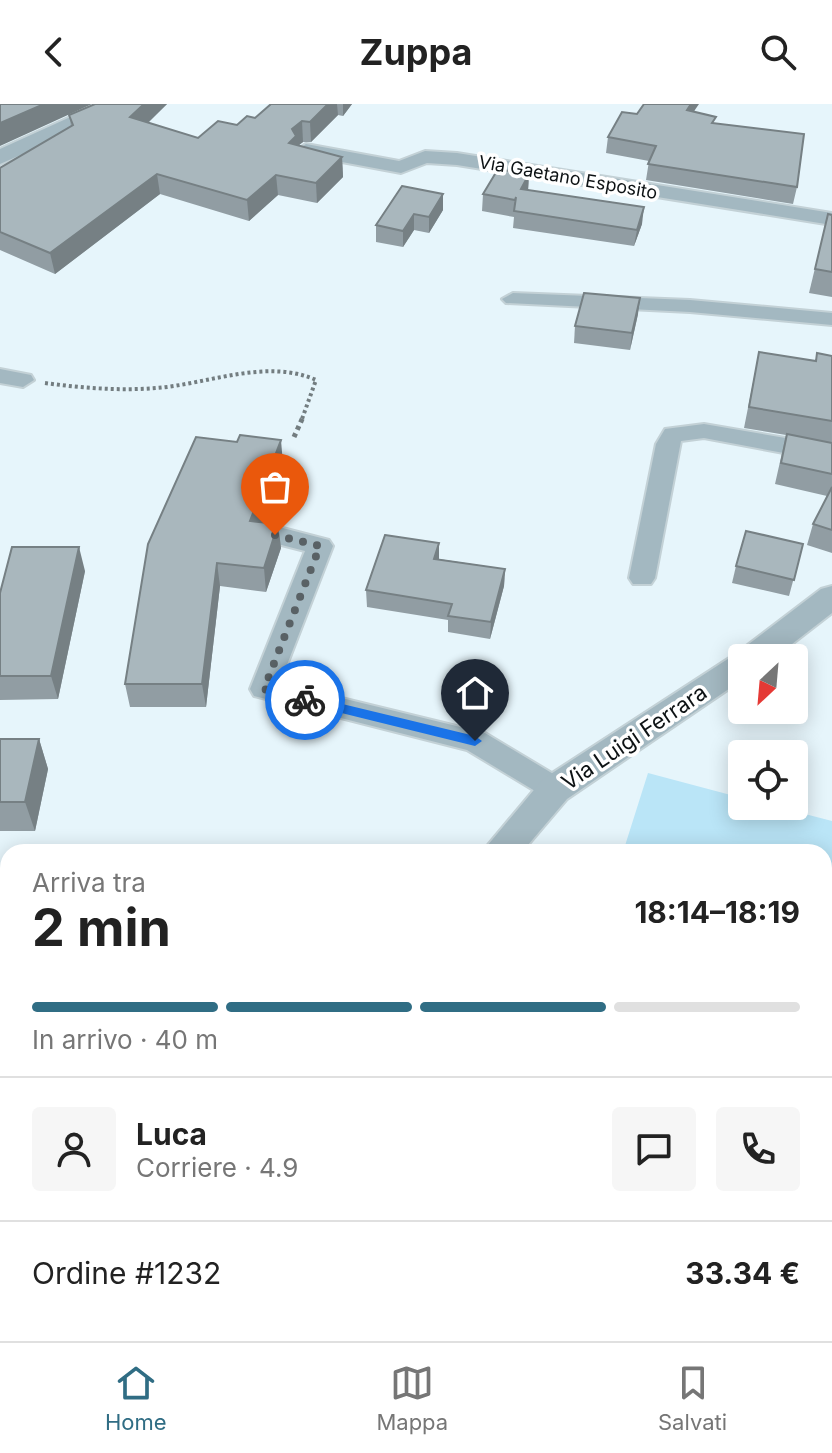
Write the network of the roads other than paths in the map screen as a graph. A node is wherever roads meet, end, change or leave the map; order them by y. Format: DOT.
graph roads {
  1 [pos="117,104"];
  2 [pos="305,150"];
  3 [pos="4,156"];
  4 [pos="832,219"];
  5 [pos="513,299"];
  6 [pos="832,319"];
  7 [pos="832,454"];
  8 [pos="275,535"];
  9 [pos="642,578"];
  10 [pos="832,597"];
  11 [pos="770,644"];
  12 [pos="728,673"];
  13 [pos="555,789"];
  14 [pos="507,844"];
  1 -- 3 [label="street"];
  2 -- 4 [label="street, Via Gaetano Esposito"];
  5 -- 6 [label="street"];
  7 -- 9 [label="street"];
  8 -- 13 [label="street"];
  10 -- 11 [label="street"];
  12 -- 13 [label="street, Via Luigi Ferrara"];
  13 -- 14 [label="street, Via Luigi Ferrara"];
}
